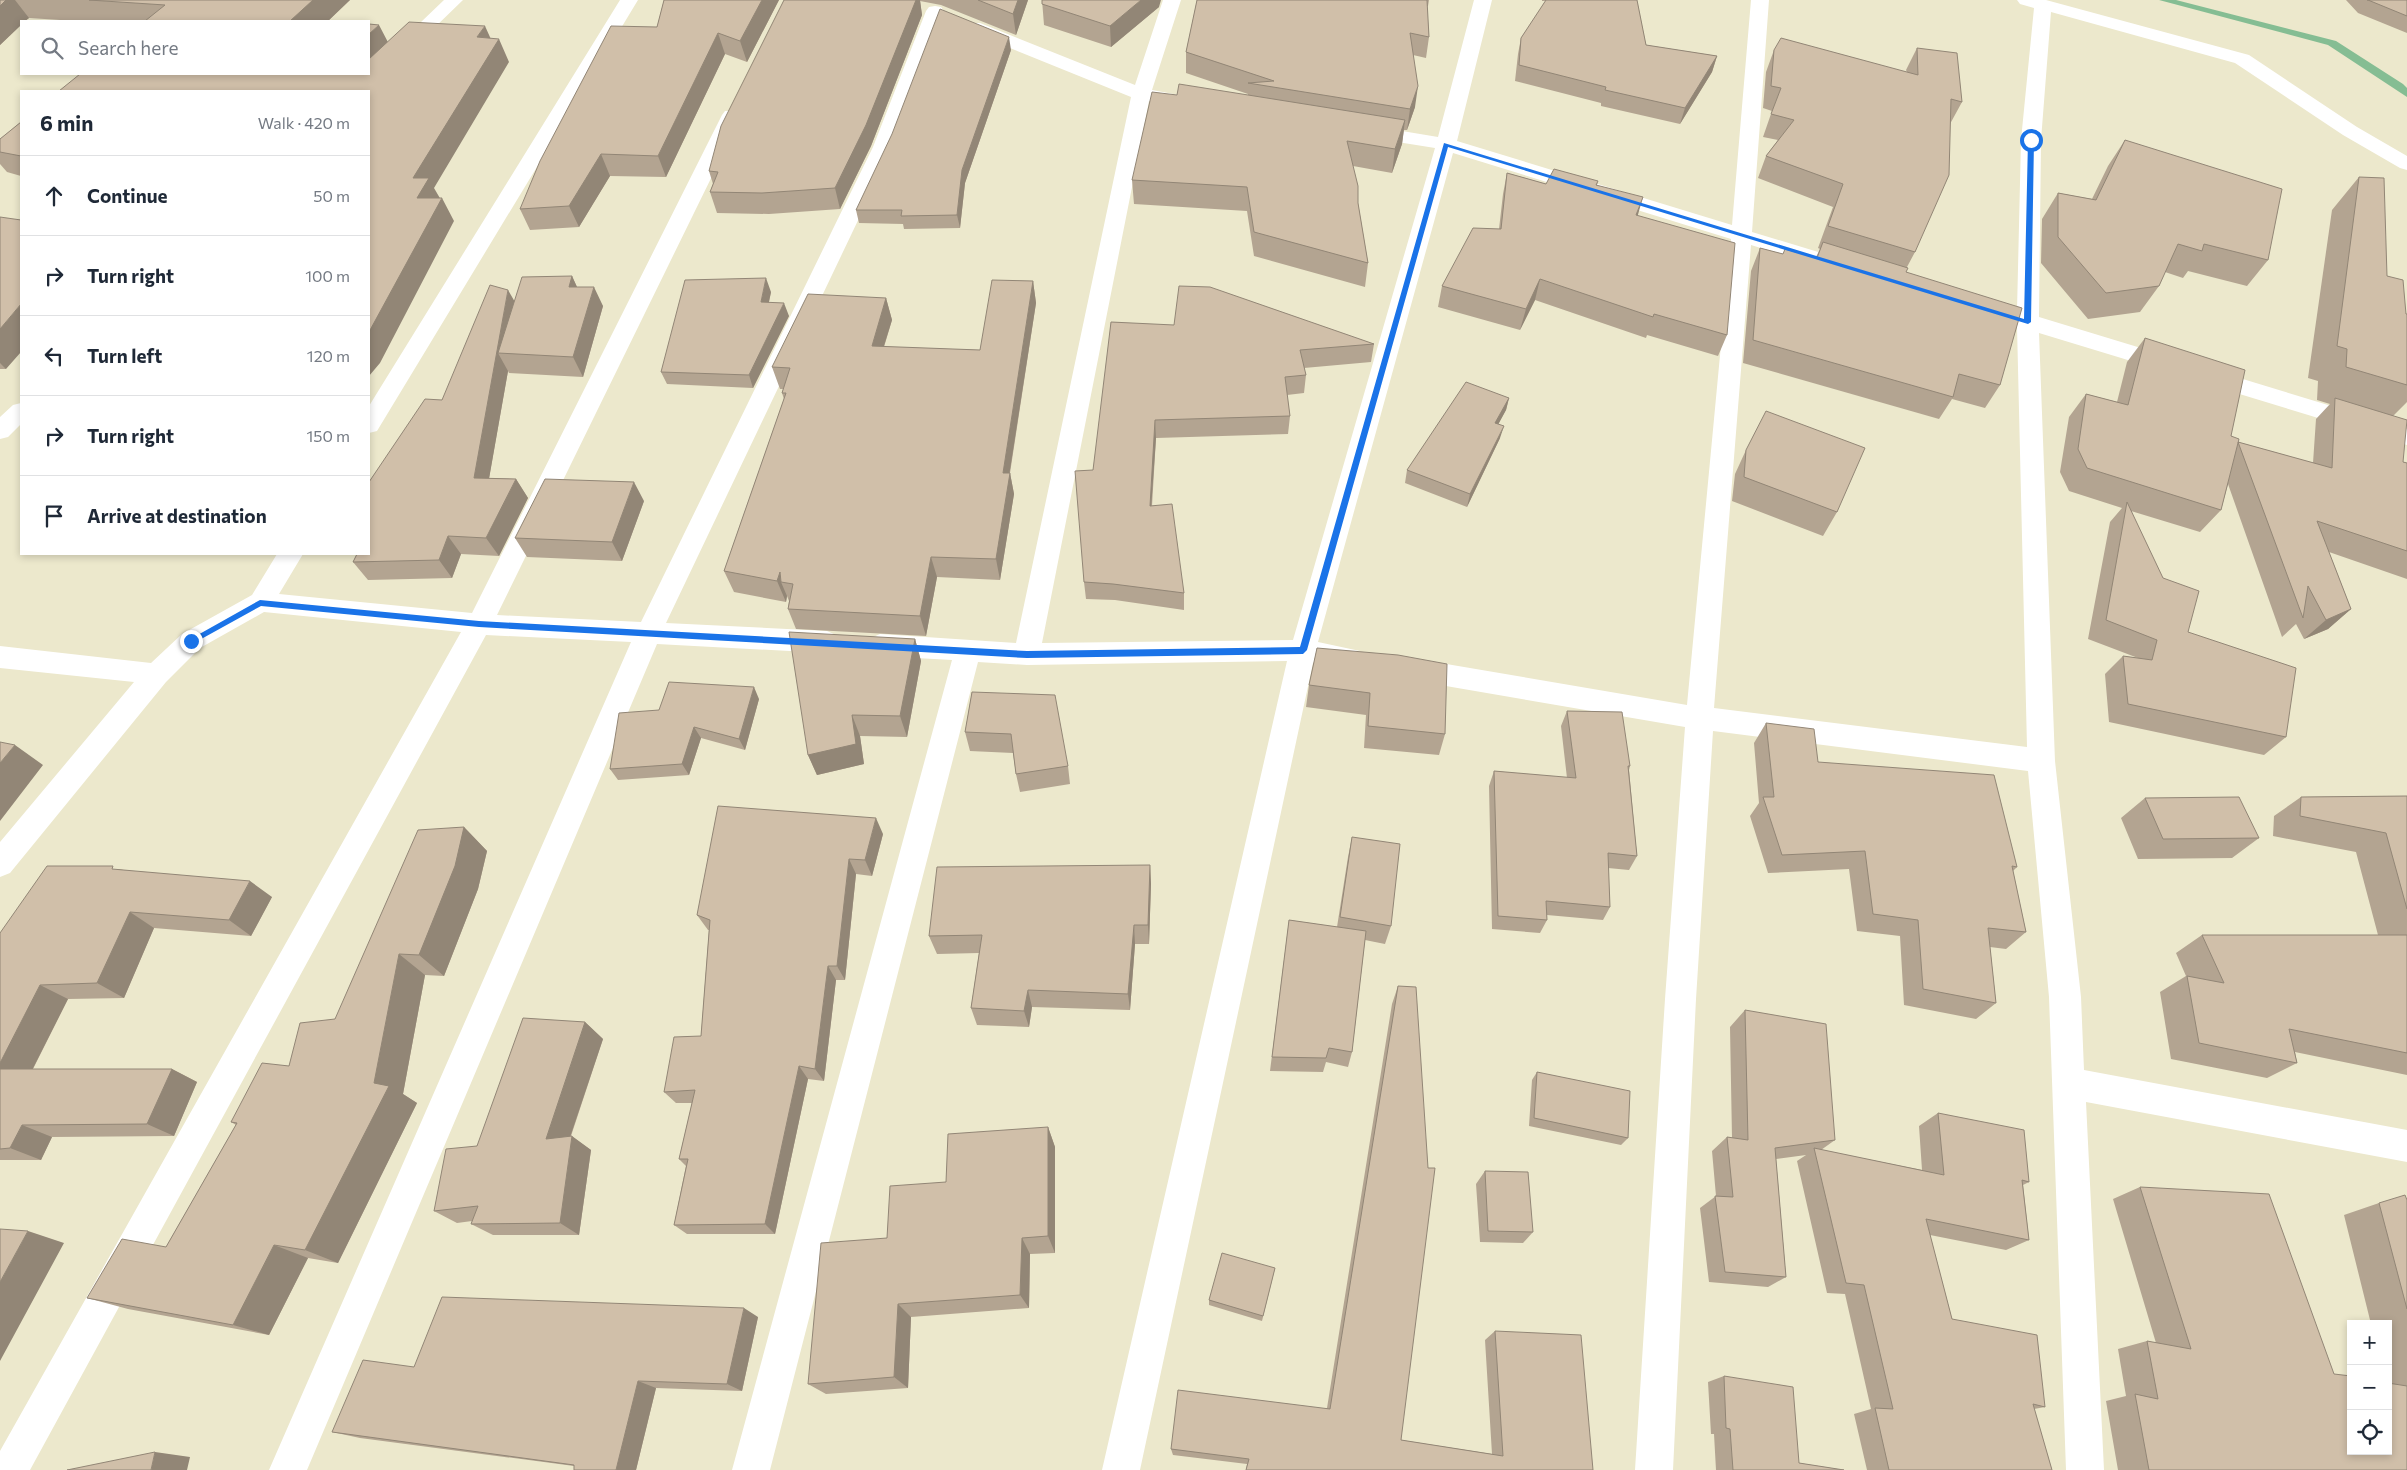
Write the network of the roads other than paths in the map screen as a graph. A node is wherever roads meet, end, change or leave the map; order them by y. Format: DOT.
graph roads {
  1 [pos="454,0"];
  2 [pos="629,0"];
  3 [pos="1172,0"];
  4 [pos="1483,0"];
  5 [pos="1760,0"];
  6 [pos="2033,2"];
  7 [pos="744,89"];
  8 [pos="359,90"];
  9 [pos="1141,94"];
  10 [pos="1210,106"];
  11 [pos="1348,128"];
  12 [pos="1446,144"];
  13 [pos="2407,164"];
  14 [pos="1743,236"];
  15 [pos="1847,268"];
  16 [pos="1961,302"];
  17 [pos="2028,322"];
  18 [pos="20,412"];
  19 [pos="370,424"];
  20 [pos="0,431"];
  21 [pos="2407,437"];
  22 [pos="289,555"];
  23 [pos="260,602"];
  24 [pos="479,624"];
  25 [pos="649,632"];
  26 [pos="1303,650"];
  27 [pos="968,651"];
  28 [pos="1027,654"];
  29 [pos="0,657"];
  30 [pos="157,674"];
  31 [pos="1700,718"];
  32 [pos="2041,761"];
  33 [pos="0,864"];
  34 [pos="2068,1083"];
  35 [pos="2407,1146"];
  36 [pos="10,1470"];
  37 [pos="288,1470"];
  38 [pos="751,1470"];
  39 [pos="1121,1470"];
  40 [pos="1654,1470"];
  41 [pos="2085,1470"];
  1 -- 8 [label="street"];
  2 -- 19 [label="street"];
  3 -- 9 [label="street"];
  4 -- 12 [label="street"];
  5 -- 14 [label="street"];
  6 -- 13 [label="street"];
  6 -- 17 [label="street"];
  7 -- 24 [label="street"];
  9 -- 10 [label="street"];
  9 -- 25 [label="street"];
  9 -- 28 [label="street"];
  11 -- 12 [label="street"];
  12 -- 14 [label="street"];
  12 -- 26 [label="street"];
  14 -- 15 [label="street"];
  14 -- 31 [label="street"];
  16 -- 17 [label="street"];
  17 -- 21 [label="street"];
  17 -- 32 [label="street"];
  18 -- 20 [label="street"];
  22 -- 23 [label="street"];
  23 -- 24 [label="street"];
  23 -- 30 [label="street"];
  24 -- 25 [label="street"];
  24 -- 36 [label="street"];
  25 -- 27 [label="street"];
  25 -- 37 [label="street"];
  26 -- 28 [label="street"];
  26 -- 31 [label="street"];
  26 -- 39 [label="street"];
  27 -- 28 [label="street"];
  27 -- 38 [label="street"];
  29 -- 30 [label="street"];
  30 -- 33 [label="street"];
  31 -- 32 [label="street"];
  31 -- 40 [label="street"];
  32 -- 34 [label="street"];
  34 -- 35 [label="street"];
  34 -- 41 [label="street"];
}
